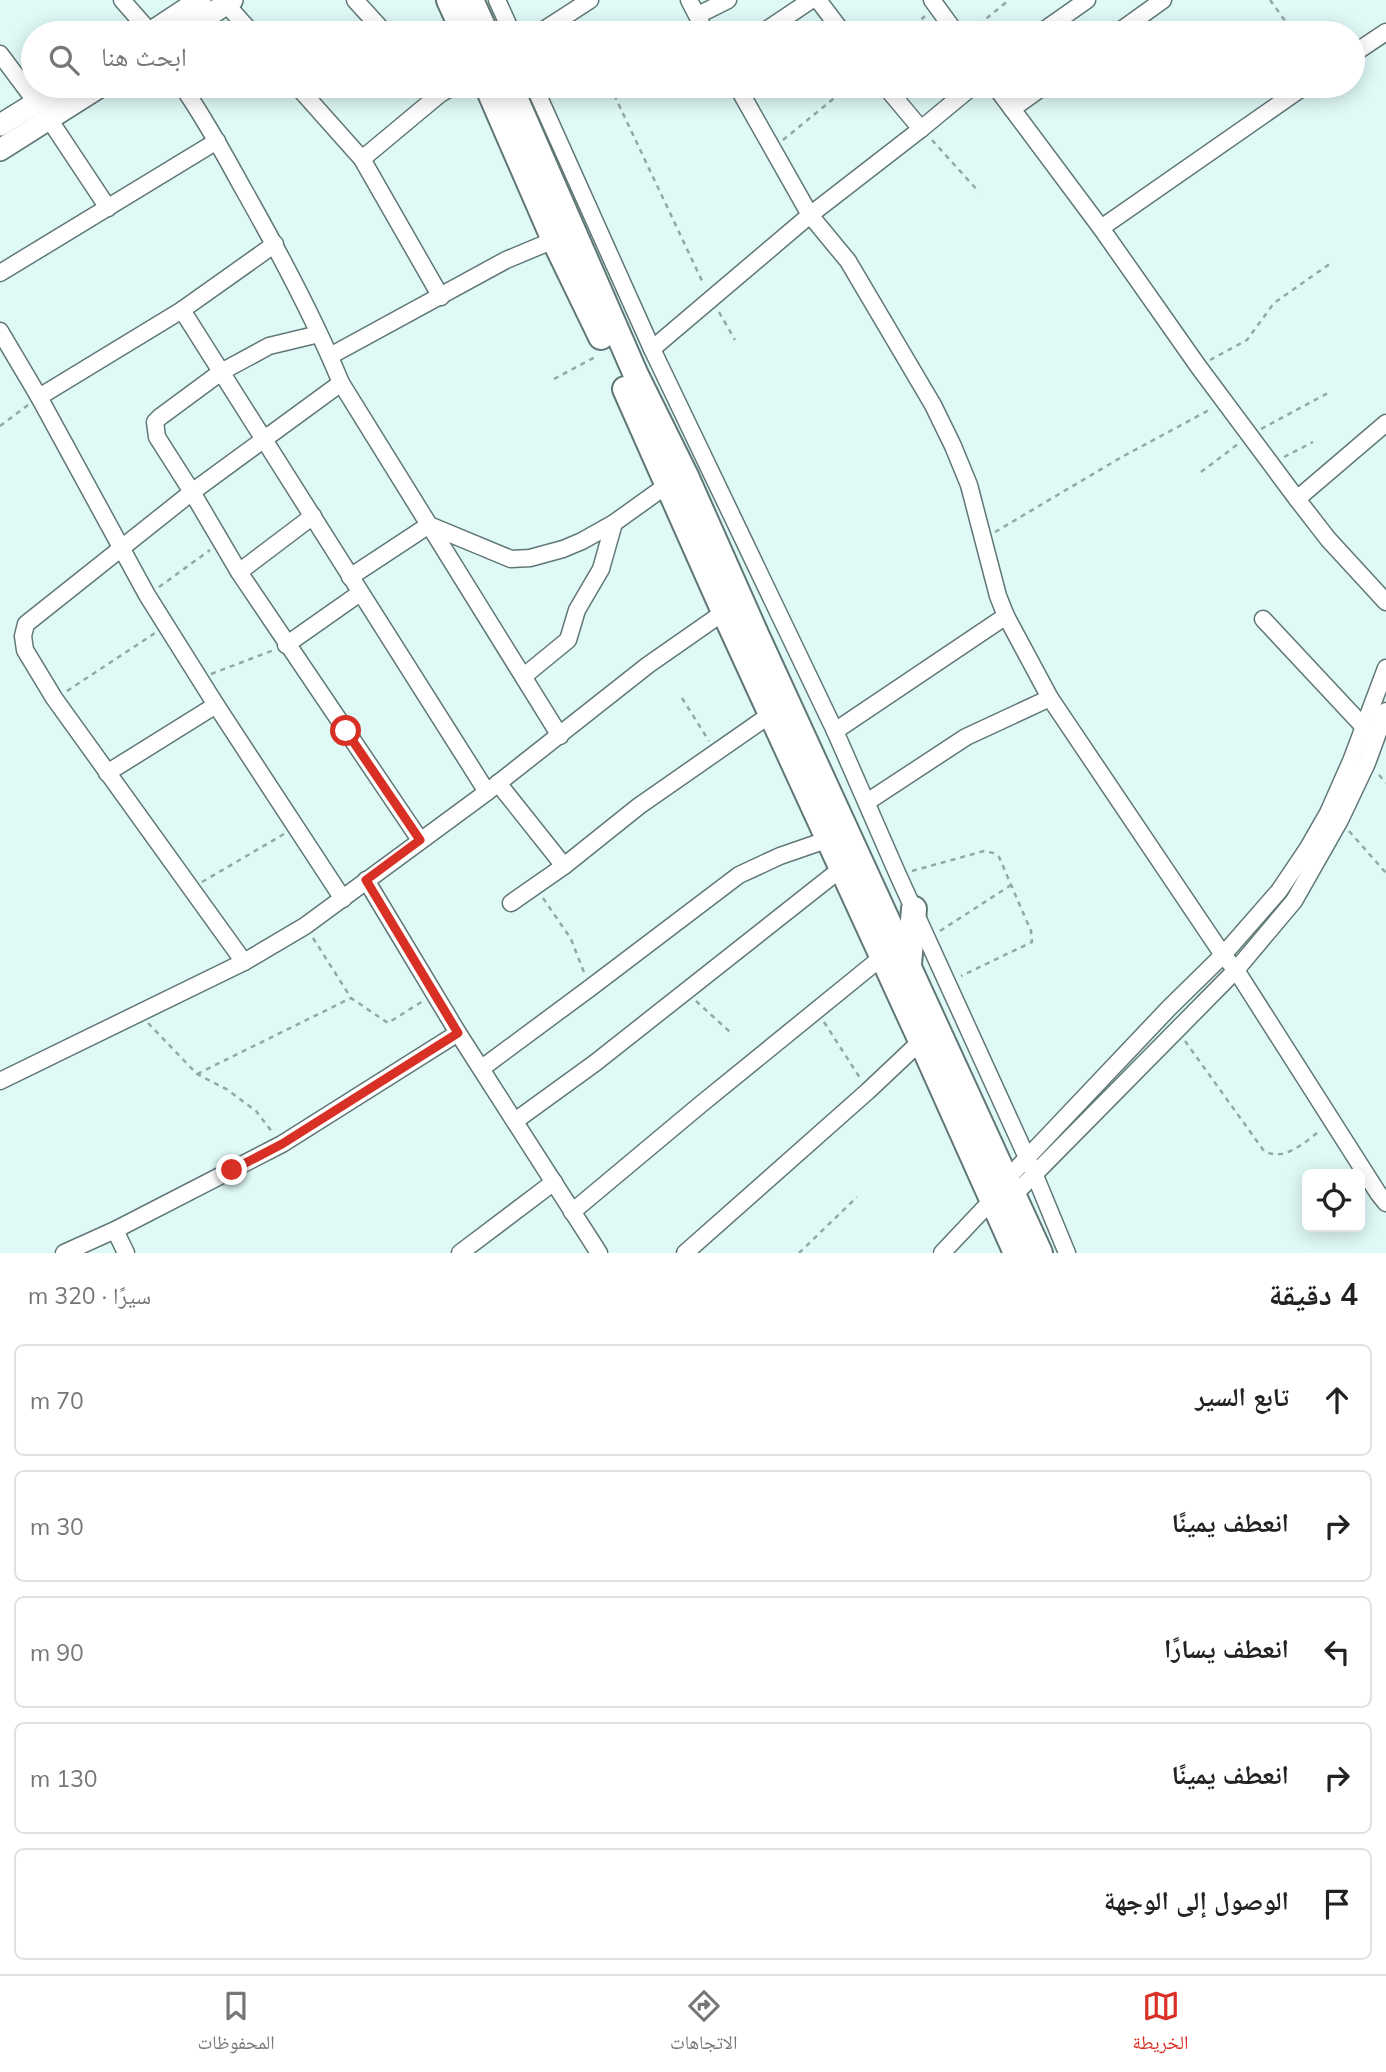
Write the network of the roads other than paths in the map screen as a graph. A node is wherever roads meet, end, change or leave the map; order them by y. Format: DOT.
graph roads {
  1 [pos="122,0"];
  2 [pos="200,0"];
  3 [pos="355,0"];
  4 [pos="449,0"];
  5 [pos="471,0"];
  6 [pos="497,0"];
  7 [pos="590,0"];
  8 [pos="689,0"];
  9 [pos="728,0"];
  10 [pos="811,0"];
  11 [pos="818,0"];
  12 [pos="932,0"];
  13 [pos="1087,0"];
  14 [pos="1163,0"];
  15 [pos="229,2"];
  16 [pos="698,15"];
  17 [pos="140,21"];
  18 [pos="168,21"];
  19 [pos="200,21"];
  20 [pos="243,21"];
  21 [pos="373,21"];
  22 [pos="459,21"];
  23 [pos="481,21"];
  24 [pos="507,21"];
  25 [pos="558,21"];
  26 [pos="701,21"];
  27 [pos="780,21"];
  28 [pos="835,21"];
  29 [pos="947,21"];
  30 [pos="1058,21"];
  31 [pos="1134,21"];
  32 [pos="1386,32"];
  33 [pos="1365,46"];
  34 [pos="0,54"];
  35 [pos="21,81"];
  36 [pos="34,98"];
  37 [pos="53,98"];
  38 [pos="72,98"];
  39 [pos="190,98"];
  40 [pos="308,98"];
  41 [pos="432,98"];
  42 [pos="492,98"];
  43 [pos="515,98"];
  44 [pos="539,98"];
  45 [pos="744,98"];
  46 [pos="895,98"];
  47 [pos="958,98"];
  48 [pos="1004,98"];
  49 [pos="1027,98"];
  50 [pos="1288,98"];
  51 [pos="1012,109"];
  52 [pos="43,110"];
  53 [pos="0,125"];
  54 [pos="921,129"];
  55 [pos="217,141"];
  56 [pos="0,150"];
  57 [pos="362,159"];
  58 [pos="108,208"];
  59 [pos="810,215"];
  60 [pos="1101,228"];
  61 [pos="554,240"];
  62 [pos="275,244"];
  63 [pos="0,273"];
  64 [pos="441,297"];
  65 [pos="182,310"];
  66 [pos="0,331"];
  67 [pos="319,334"];
  68 [pos="652,349"];
  69 [pos="330,356"];
  70 [pos="221,372"];
  71 [pos="341,383"];
  72 [pos="39,397"];
  73 [pos="1386,423"];
  74 [pos="263,440"];
  75 [pos="677,480"];
  76 [pos="192,492"];
  77 [pos="1297,499"];
  78 [pos="313,516"];
  79 [pos="614,523"];
  80 [pos="429,525"];
  81 [pos="123,547"];
  82 [pos="239,572"];
  83 [pos="350,577"];
  84 [pos="360,593"];
  85 [pos="1386,602"];
  86 [pos="724,612"];
  87 [pos="1006,616"];
  88 [pos="1263,619"];
  89 [pos="783,623"];
  90 [pos="757,636"];
  91 [pos="286,645"];
  92 [pos="1386,668"];
  93 [pos="524,676"];
  94 [pos="1050,698"];
  95 [pos="216,705"];
  96 [pos="1386,712"];
  97 [pos="771,714"];
  98 [pos="1363,726"];
  99 [pos="835,732"];
  100 [pos="560,736"];
  101 [pos="1377,736"];
  102 [pos="107,773"];
  103 [pos="493,787"];
  104 [pos="867,802"];
  105 [pos="838,836"];
  106 [pos="420,840"];
  107 [pos="564,866"];
  108 [pos="842,868"];
  109 [pos="366,880"];
  110 [pos="343,899"];
  111 [pos="511,904"];
  112 [pos="914,909"];
  113 [pos="1223,955"];
  114 [pos="882,957"];
  115 [pos="244,962"];
  116 [pos="909,965"];
  117 [pos="1236,970"];
  118 [pos="458,1033"];
  119 [pos="921,1041"];
  120 [pos="482,1068"];
  121 [pos="0,1081"];
  122 [pos="515,1121"];
  123 [pos="1031,1166"];
  124 [pos="554,1182"];
  125 [pos="1004,1192"];
  126 [pos="1386,1203"];
  127 [pos="572,1212"];
  128 [pos="115,1230"];
  129 [pos="64,1253"];
  130 [pos="126,1253"];
  131 [pos="460,1253"];
  132 [pos="599,1253"];
  133 [pos="685,1253"];
  134 [pos="942,1253"];
  135 [pos="1016,1253"];
  136 [pos="1040,1253"];
  137 [pos="1067,1253"];
  1 -- 17 [label="street"];
  2 -- 18 [label="main road"];
  3 -- 21 [label="street"];
  4 -- 22 [label="highway"];
  5 -- 23 [label="highway"];
  6 -- 24 [label="street"];
  7 -- 25 [label="street"];
  8 -- 16 [label="street"];
  9 -- 16 [label="street"];
  10 -- 27 [label="street"];
  11 -- 28 [label="street"];
  12 -- 29 [label="street"];
  13 -- 30 [label="street"];
  14 -- 31 [label="street"];
  15 -- 19 [label="main road"];
  15 -- 20 [label="street"];
  16 -- 26 [label="street"];
  32 -- 33 [label="street"];
  34 -- 35 [label="street"];
  36 -- 52 [label="street"];
  37 -- 52 [label="main road"];
  38 -- 52 [label="main road"];
  39 -- 55 [label="street"];
  40 -- 57 [label="street"];
  41 -- 57 [label="street"];
  42 -- 61 [label="highway"];
  43 -- 75 [label="highway"];
  44 -- 68 [label="street"];
  45 -- 59 [label="street"];
  46 -- 54 [label="street"];
  47 -- 54 [label="street"];
  48 -- 51 [label="street"];
  49 -- 51 [label="street"];
  50 -- 60 [label="street"];
  51 -- 60 [label="street"];
  52 -- 53 [label="main road"];
  52 -- 56 [label="main road"];
  52 -- 58 [label="street"];
  54 -- 59 [label="street"];
  55 -- 58 [label="street"];
  55 -- 62 [label="street"];
  57 -- 64 [label="street"];
  58 -- 63 [label="street"];
  59 -- 68 [label="street"];
  59 -- 87 [label="street"];
  60 -- 77 [label="street"];
  61 -- 64 [label="street"];
  61 -- 75 [label="highway"];
  62 -- 65 [label="street"];
  62 -- 67 [label="street"];
  64 -- 69 [label="street"];
  65 -- 70 [label="street"];
  65 -- 72 [label="street"];
  66 -- 72 [label="street"];
  67 -- 69 [label="street"];
  67 -- 70 [label="street"];
  68 -- 89 [label="street"];
  69 -- 71 [label="street"];
  70 -- 74 [label="street"];
  70 -- 76 [label="street"];
  71 -- 74 [label="street"];
  71 -- 80 [label="street"];
  72 -- 81 [label="street"];
  73 -- 77 [label="street"];
  74 -- 76 [label="street"];
  74 -- 78 [label="street"];
  75 -- 79 [label="street"];
  75 -- 86 [label="highway"];
  75 -- 90 [label="highway"];
  76 -- 81 [label="street"];
  76 -- 82 [label="street"];
  77 -- 85 [label="street"];
  78 -- 82 [label="street"];
  78 -- 83 [label="street"];
  79 -- 80 [label="street"];
  79 -- 93 [label="street"];
  80 -- 83 [label="street"];
  80 -- 93 [label="street"];
  81 -- 95 [label="street"];
  81 -- 102 [label="street"];
  82 -- 91 [label="street"];
  83 -- 84 [label="street"];
  84 -- 91 [label="street"];
  84 -- 103 [label="street"];
  86 -- 97 [label="highway"];
  86 -- 100 [label="street"];
  87 -- 94 [label="street"];
  87 -- 99 [label="street"];
  88 -- 98 [label="street"];
  89 -- 90 [label="street"];
  89 -- 99 [label="street"];
  90 -- 105 [label="highway"];
  91 -- 106 [label="street"];
  92 -- 98 [label="street"];
  93 -- 100 [label="street"];
  94 -- 104 [label="street"];
  94 -- 113 [label="street"];
  95 -- 102 [label="street"];
  95 -- 110 [label="street"];
  96 -- 101 [label="street"];
  97 -- 105 [label="highway"];
  97 -- 107 [label="street"];
  98 -- 101 [label="street"];
  98 -- 113 [label="street"];
  99 -- 104 [label="street"];
  100 -- 103 [label="street"];
  101 -- 117 [label="street"];
  102 -- 115 [label="street"];
  103 -- 106 [label="street"];
  103 -- 107 [label="street"];
  104 -- 112 [label="street"];
  105 -- 108 [label="highway"];
  105 -- 116 [label="highway"];
  105 -- 120 [label="street"];
  106 -- 109 [label="street"];
  107 -- 111 [label="street"];
  108 -- 114 [label="highway"];
  108 -- 122 [label="street"];
  109 -- 110 [label="street"];
  109 -- 118 [label="street"];
  110 -- 115 [label="street"];
  112 -- 116 [label="highway"];
  112 -- 123 [label="street"];
  113 -- 117 [label="street"];
  113 -- 123 [label="street"];
  114 -- 119 [label="highway"];
  114 -- 127 [label="street"];
  115 -- 121 [label="street"];
  116 -- 125 [label="highway"];
  117 -- 123 [label="street"];
  117 -- 126 [label="street"];
  118 -- 120 [label="street"];
  118 -- 128 [label="street"];
  119 -- 125 [label="highway"];
  119 -- 133 [label="street"];
  120 -- 122 [label="street"];
  122 -- 124 [label="street"];
  123 -- 125 [label="street"];
  123 -- 137 [label="street"];
  124 -- 127 [label="street"];
  124 -- 131 [label="street"];
  125 -- 134 [label="street"];
  125 -- 135 [label="highway"];
  125 -- 136 [label="highway"];
  127 -- 132 [label="street"];
  128 -- 129 [label="street"];
  128 -- 130 [label="street"];
}
